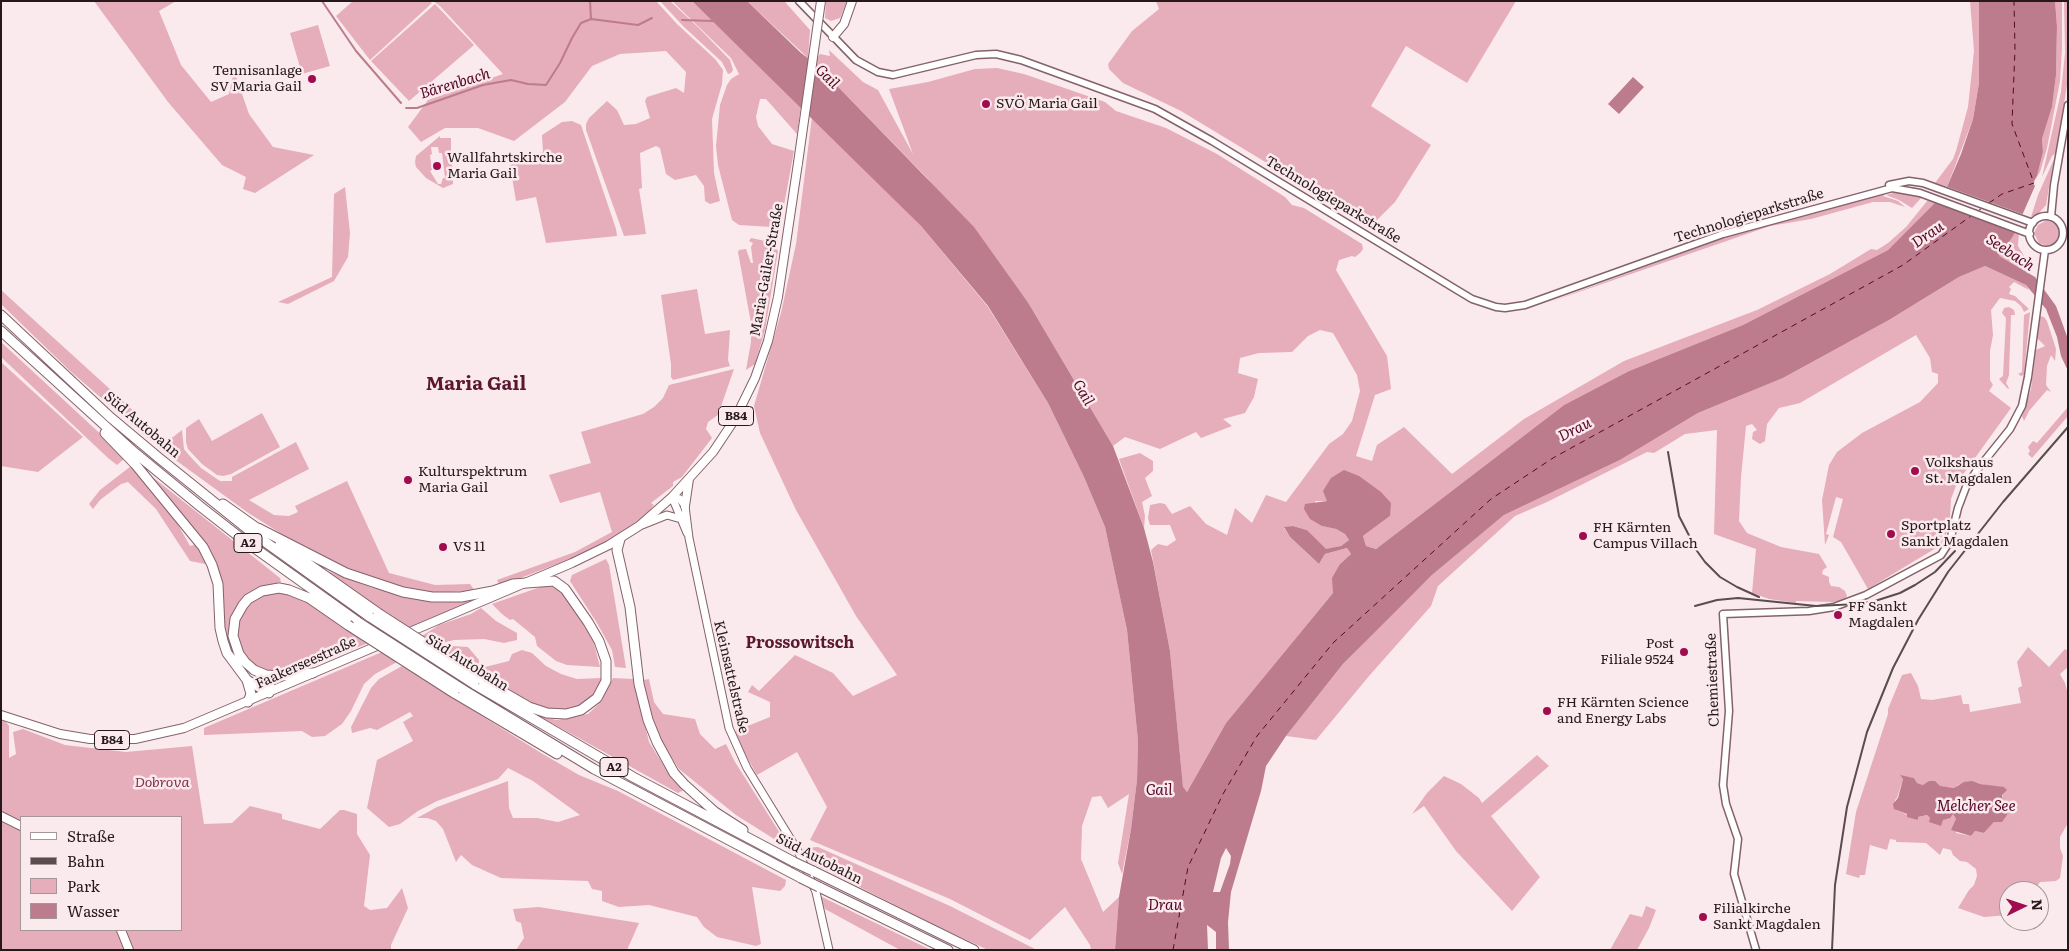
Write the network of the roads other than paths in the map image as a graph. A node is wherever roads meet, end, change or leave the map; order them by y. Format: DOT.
graph roads {
  1 [pos="799,1"];
  2 [pos="821,1"];
  3 [pos="852,1"];
  4 [pos="833,38"];
  5 [pos="2068,104"];
  6 [pos="1862,196"];
  7 [pos="2051,217"];
  8 [pos="2031,222"];
  9 [pos="2065,231"];
  10 [pos="2028,233"];
  11 [pos="2045,250"];
  12 [pos="1,315"];
  13 [pos="1,331"];
  14 [pos="138,461"];
  15 [pos="689,479"];
  16 [pos="204,495"];
  17 [pos="672,496"];
  18 [pos="685,506"];
  19 [pos="681,519"];
  20 [pos="639,526"];
  21 [pos="258,528"];
  22 [pos="689,538"];
  23 [pos="620,539"];
  24 [pos="609,545"];
  25 [pos="619,565"];
  26 [pos="522,585"];
  27 [pos="494,594"];
  28 [pos="374,615"];
  29 [pos="313,673"];
  30 [pos="266,675"];
  31 [pos="247,680"];
  32 [pos="478,682"];
  33 [pos="458,691"];
  34 [pos="269,693"];
  35 [pos="248,702"];
  36 [pos="1,715"];
  37 [pos="1,816"];
  38 [pos="20,826"];
  39 [pos="758,844"];
  40 [pos="121,931"];
  41 [pos="129,950"];
  42 [pos="829,950"];
  43 [pos="948,950"];
  44 [pos="974,950"];
  45 [pos="1756,950"];
  1 -- 4 [label="street, Technologieparkstraße"];
  2 -- 15 [label="main road, Maria-Gailer-Straße / B84, bridge"];
  3 -- 4 [label="main road"];
  4 -- 6 [label="street, Technologieparkstraße"];
  5 -- 7 [label="street"];
  6 -- 8 [label="street, Technologieparkstraße"];
  6 -- 10 [label="street, Technologieparkstraße"];
  7 -- 8 [label="street"];
  7 -- 9 [label="street"];
  8 -- 10 [label="street"];
  9 -- 11 [label="street"];
  10 -- 11 [label="street"];
  11 -- 45 [label="street, Chemiestraße"];
  12 -- 16 [label="highway, Süd Autobahn / A2"];
  13 -- 14 [label="highway"];
  14 -- 31 [label="highway"];
  14 -- 33 [label="highway, Süd Autobahn / A2, bridge"];
  15 -- 17 [label="main road, Maria-Gailer-Straße / B84"];
  15 -- 18 [label="main road"];
  16 -- 21 [label="highway"];
  16 -- 28 [label="highway, Süd Autobahn / A2"];
  17 -- 18 [label="main road"];
  17 -- 19 [label="main road, Kleinsattelstraße"];
  17 -- 20 [label="main road, Maria-Gailer-Straße / B84"];
  18 -- 22 [label="main road, Kleinsattelstraße"];
  19 -- 20 [label="main road"];
  19 -- 22 [label="main road, Kleinsattelstraße"];
  20 -- 23 [label="main road, Maria-Gailer-Straße / B84"];
  21 -- 27 [label="highway"];
  21 -- 28 [label="highway"];
  22 -- 42 [label="main road, Kleinsattelstraße"];
  23 -- 24 [label="main road, Maria-Gailer-Straße / B84"];
  23 -- 25 [label="highway"];
  24 -- 25 [label="highway"];
  24 -- 26 [label="main road, B84"];
  25 -- 39 [label="highway"];
  26 -- 27 [label="highway"];
  26 -- 32 [label="highway"];
  27 -- 29 [label="main road, Faakerseestraße / B84"];
  28 -- 32 [label="highway, Süd Autobahn / A2, bridge"];
  29 -- 30 [label="highway"];
  29 -- 34 [label="main road, Faakerseestraße / B84"];
  30 -- 33 [label="highway, bridge"];
  30 -- 34 [label="highway"];
  31 -- 34 [label="highway"];
  31 -- 35 [label="highway"];
  32 -- 39 [label="highway, Süd Autobahn / A2"];
  33 -- 43 [label="highway, Süd Autobahn / A2, bridge"];
  34 -- 35 [label="main road, Faakerseestraße / B84"];
  35 -- 36 [label="main road, Faakerseestraße / B84"];
  37 -- 38 [label="main road"];
  39 -- 44 [label="highway, Süd Autobahn / A2, bridge"];
  40 -- 41 [label="main road"];
}
